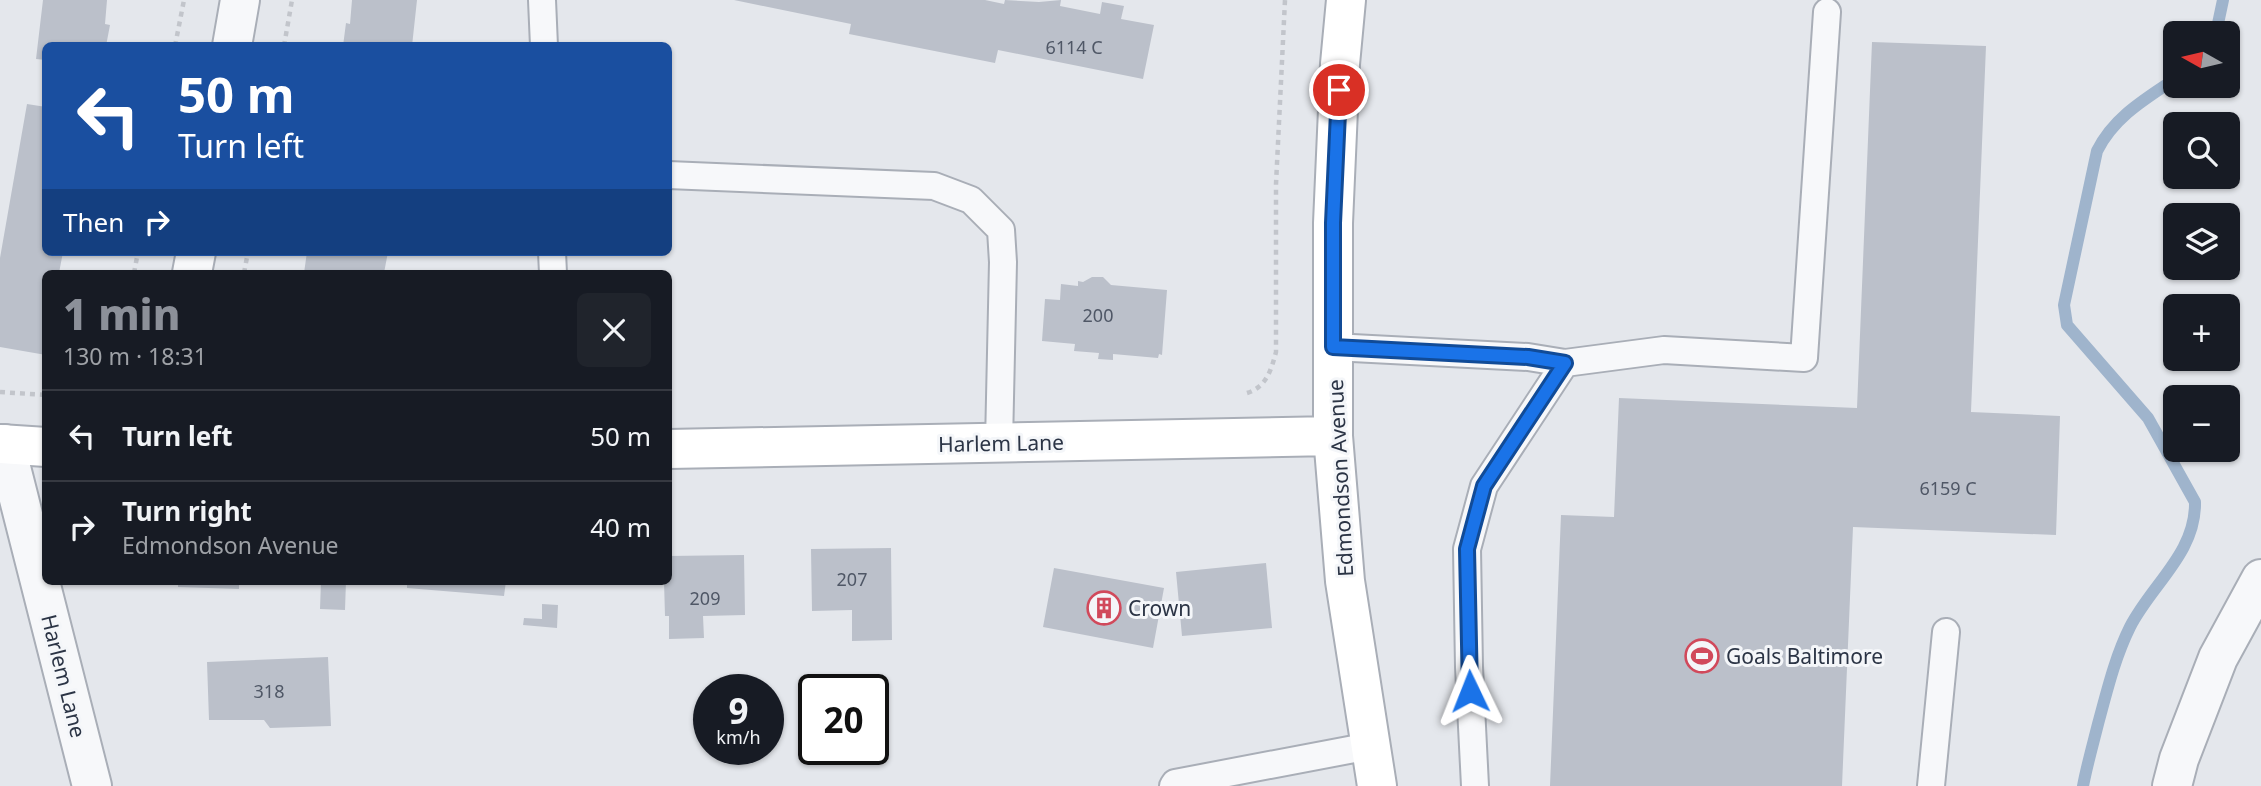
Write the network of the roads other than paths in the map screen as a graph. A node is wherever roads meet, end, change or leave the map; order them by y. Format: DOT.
graph roads {
  1 [pos="240,0"];
  2 [pos="542,0"];
  3 [pos="1346,0"];
  4 [pos="1827,12"];
  5 [pos="233,42"];
  6 [pos="544,42"];
  7 [pos="672,175"];
  8 [pos="1333,347"];
  9 [pos="1565,363"];
  10 [pos="1333,436"];
  11 [pos="999,443"];
  12 [pos="2,444"];
  13 [pos="42,447"];
  14 [pos="672,449"];
  15 [pos="2261,579"];
  16 [pos="1945,632"];
  17 [pos="1370,747"];
  18 [pos="92,786"];
  19 [pos="1173,786"];
  20 [pos="1377,786"];
  21 [pos="1475,786"];
  22 [pos="1931,786"];
  23 [pos="2172,786"];
  1 -- 5 [label="street"];
  2 -- 6 [label="lane"];
  3 -- 8 [label="main road, Edmondson Avenue"];
  4 -- 9 [label="lane"];
  7 -- 11 [label="lane"];
  8 -- 9 [label="lane"];
  8 -- 10 [label="main road, Edmondson Avenue"];
  9 -- 21 [label="lane"];
  10 -- 11 [label="main road, Harlem Lane"];
  10 -- 17 [label="main road, Edmondson Avenue"];
  11 -- 14 [label="main road, Harlem Lane"];
  12 -- 13 [label="main road, Harlem Lane"];
  12 -- 18 [label="street, Harlem Lane"];
  15 -- 23 [label="street"];
  16 -- 22 [label="lane"];
  17 -- 19 [label="lane"];
  17 -- 20 [label="main road, Edmondson Avenue"];
}
